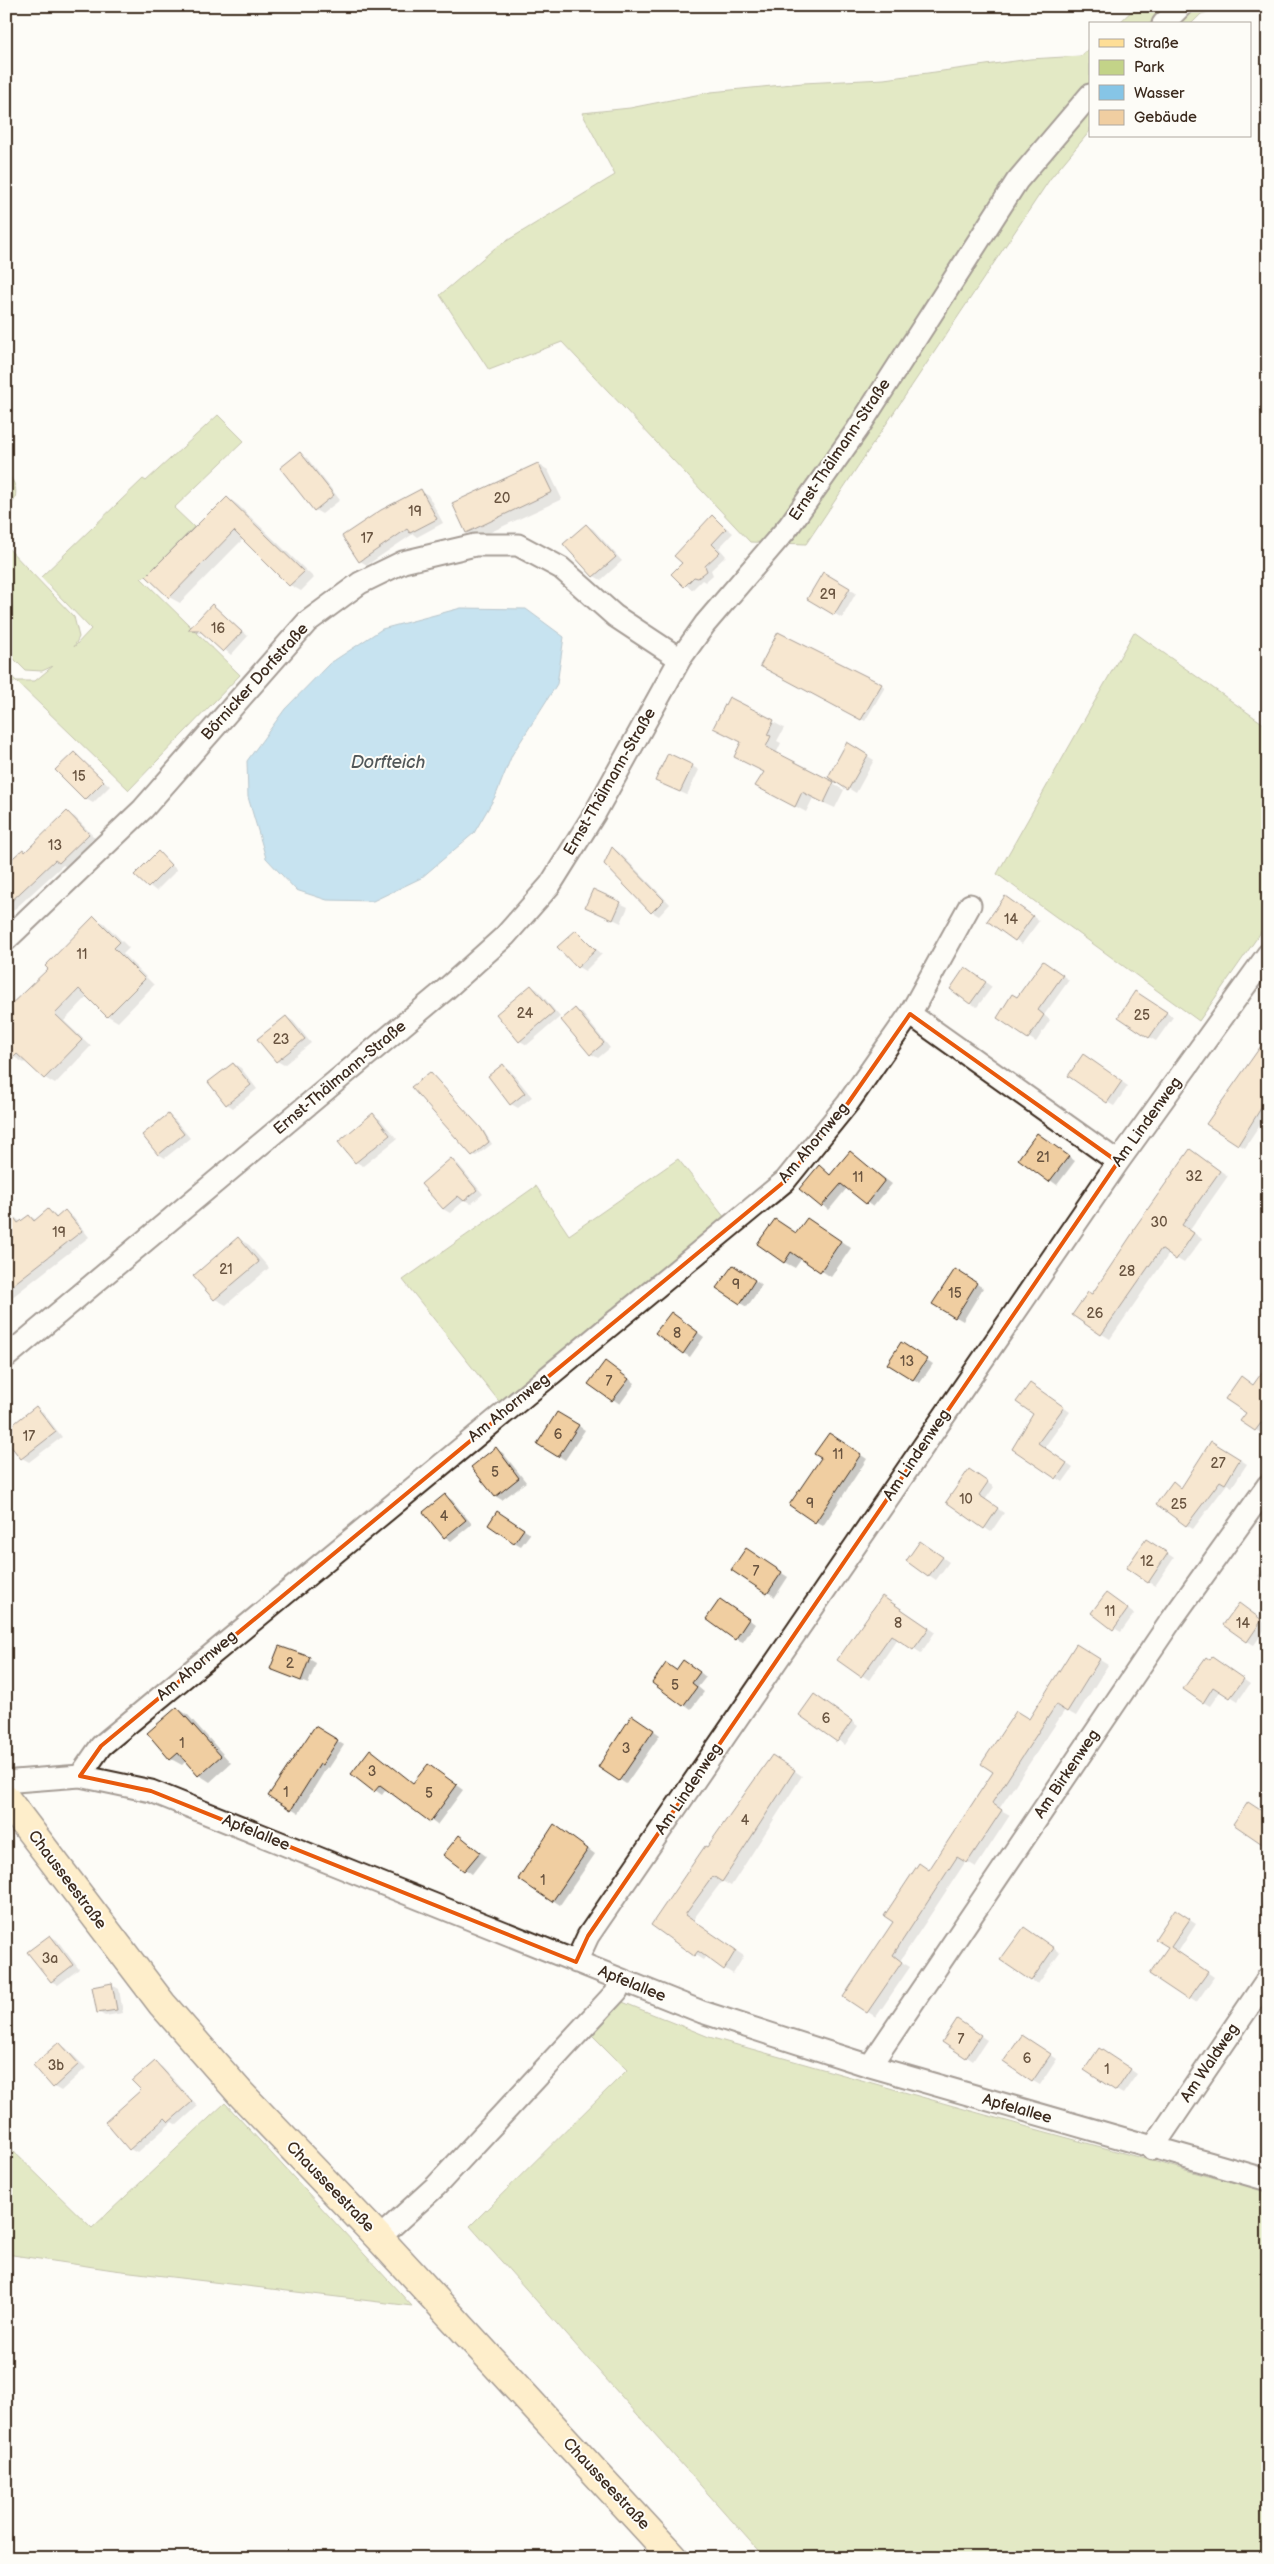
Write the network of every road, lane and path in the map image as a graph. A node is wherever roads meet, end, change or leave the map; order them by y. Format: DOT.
graph roads {
  1 [pos="1181,6"];
  2 [pos="1165,22"];
  3 [pos="1089,96"];
  4 [pos="680,659"];
  5 [pos="970,905"];
  6 [pos="6,940"];
  7 [pos="1268,954"];
  8 [pos="910,1014"];
  9 [pos="1118,1162"];
  10 [pos="6,1357"];
  11 [pos="1268,1485"];
  12 [pos="80,1776"];
  13 [pos="6,1786"];
  14 [pos="6,1799"];
  15 [pos="576,1962"];
  16 [pos="1268,1978"];
  17 [pos="621,1980"];
  18 [pos="870,2066"];
  19 [pos="1152,2149"];
  20 [pos="1268,2180"];
  21 [pos="379,2238"];
  22 [pos="674,2558"];
  1 -- 2 [label="street"];
  3 -- 4 [label="street, Ernst-Thälmann-Straße"];
  4 -- 6 [label="street, Börnicker Dorfstraße"];
  4 -- 10 [label="street, Ernst-Thälmann-Straße"];
  5 -- 8 [label="street, Am Ahornweg"];
  7 -- 9 [label="street, Am Lindenweg"];
  8 -- 9 [label="street"];
  8 -- 12 [label="street, Am Ahornweg"];
  9 -- 15 [label="street, Am Lindenweg"];
  11 -- 18 [label="street, Am Birkenweg"];
  12 -- 13 [label="street, Apfelallee"];
  12 -- 15 [label="street, Apfelallee"];
  14 -- 21 [label="main road, Chausseestraße"];
  15 -- 17 [label="street, Apfelallee"];
  16 -- 19 [label="street, Am Waldweg"];
  17 -- 18 [label="street, Apfelallee"];
  17 -- 21 [label="street"];
  18 -- 19 [label="street, Apfelallee"];
  19 -- 20 [label="street, Apfelallee"];
  21 -- 22 [label="main road, Chausseestraße"];
}
